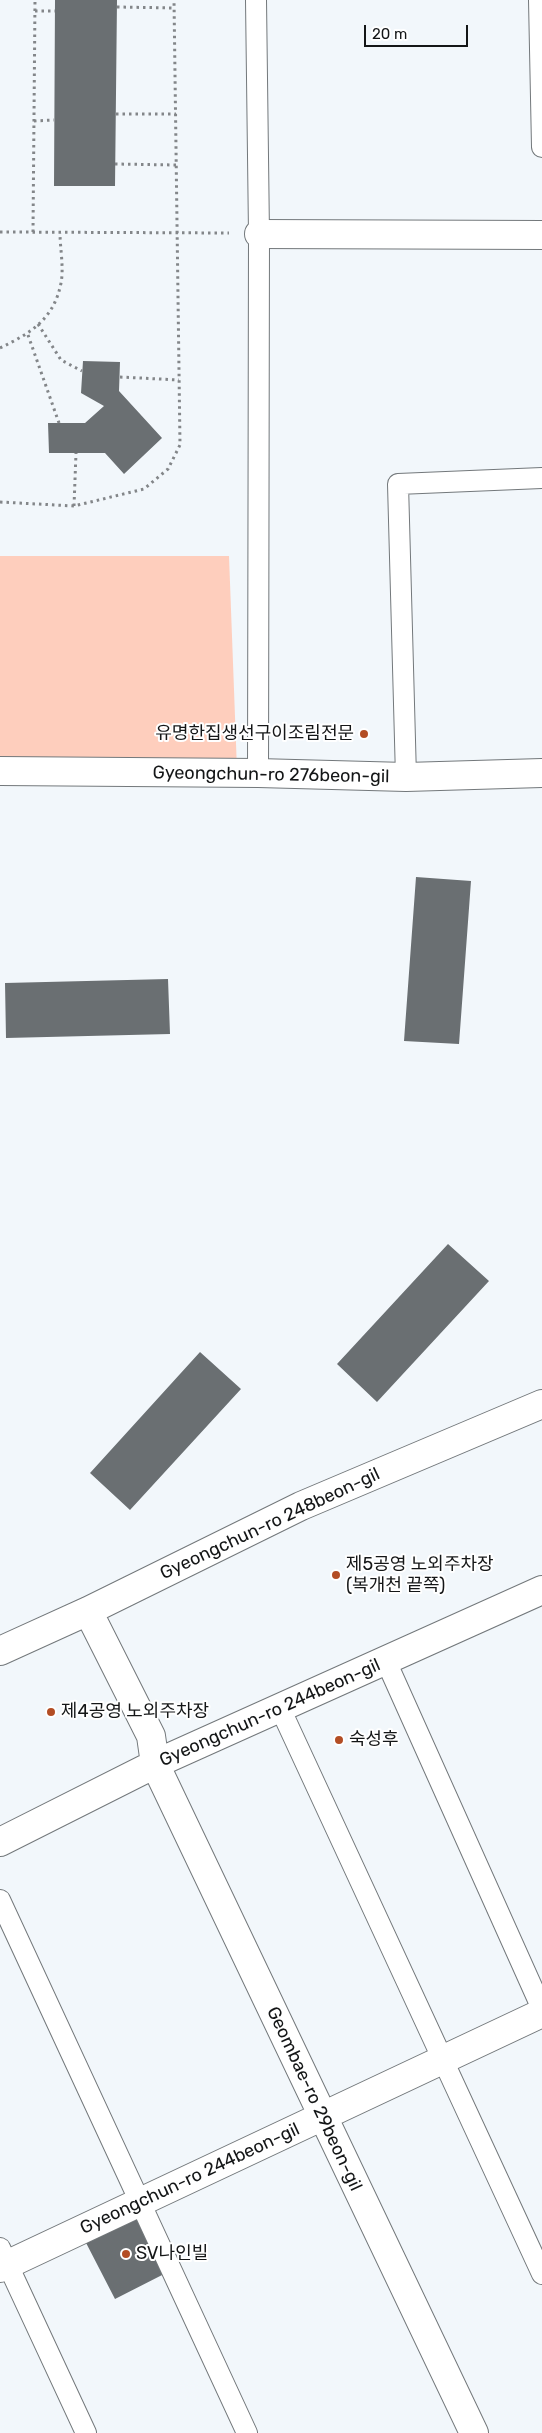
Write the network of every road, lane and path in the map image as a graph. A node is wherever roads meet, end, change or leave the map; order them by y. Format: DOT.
graph roads {
  1 [pos="35,0"];
  2 [pos="174,0"];
  3 [pos="256,0"];
  4 [pos="539,0"];
  5 [pos="117,7"];
  6 [pos="174,8"];
  7 [pos="35,11"];
  8 [pos="55,11"];
  9 [pos="116,114"];
  10 [pos="176,114"];
  11 [pos="54,120"];
  12 [pos="34,121"];
  13 [pos="542,147"];
  14 [pos="115,164"];
  15 [pos="177,165"];
  16 [pos="0,232"];
  17 [pos="33,232"];
  18 [pos="60,232"];
  19 [pos="178,233"];
  20 [pos="259,234"];
  21 [pos="542,235"];
  22 [pos="38,324"];
  23 [pos="28,335"];
  24 [pos="0,348"];
  25 [pos="82,371"];
  26 [pos="120,377"];
  27 [pos="179,380"];
  28 [pos="59,423"];
  29 [pos="76,453"];
  30 [pos="542,478"];
  31 [pos="0,502"];
  32 [pos="74,506"];
  33 [pos="0,772"];
  34 [pos="258,773"];
  35 [pos="542,774"];
  36 [pos="406,777"];
  37 [pos="542,1404"];
  38 [pos="542,1590"];
  39 [pos="88,1611"];
  40 [pos="0,1651"];
  41 [pos="386,1661"];
  42 [pos="280,1708"];
  43 [pos="155,1764"];
  44 [pos="0,1842"];
  45 [pos="0,1900"];
  46 [pos="542,2009"];
  47 [pos="542,2013"];
  48 [pos="443,2058"];
  49 [pos="322,2117"];
  50 [pos="140,2201"];
  51 [pos="2,2260"];
  52 [pos="542,2274"];
  53 [pos="86,2433"];
  54 [pos="247,2433"];
  55 [pos="474,2433"];
  1 -- 7 [label="path"];
  2 -- 6 [label="path"];
  3 -- 20 [label="lane"];
  4 -- 13 [label="lane"];
  5 -- 6 [label="path"];
  6 -- 10 [label="path"];
  7 -- 8 [label="path"];
  7 -- 12 [label="path"];
  9 -- 10 [label="path"];
  10 -- 15 [label="path"];
  11 -- 12 [label="path"];
  12 -- 17 [label="path"];
  14 -- 15 [label="path"];
  15 -- 19 [label="path"];
  16 -- 17 [label="path"];
  17 -- 18 [label="path"];
  18 -- 19 [label="path"];
  18 -- 22 [label="path"];
  19 -- 20 [label="path"];
  19 -- 27 [label="path"];
  20 -- 21 [label="street"];
  20 -- 34 [label="lane"];
  22 -- 23 [label="path"];
  22 -- 25 [label="path"];
  23 -- 24 [label="path"];
  23 -- 28 [label="path"];
  26 -- 27 [label="path"];
  27 -- 32 [label="path"];
  29 -- 32 [label="path"];
  30 -- 36 [label="lane"];
  31 -- 32 [label="path"];
  33 -- 34 [label="street, Gyeongchun-ro 276beon-gil"];
  34 -- 36 [label="street, Gyeongchun-ro 276beon-gil"];
  35 -- 36 [label="street, Gyeongchun-ro 276beon-gil"];
  37 -- 39 [label="street, Gyeongchun-ro 248beon-gil"];
  38 -- 41 [label="street, Gyeongchun-ro 244beon-gil"];
  39 -- 40 [label="street, Gyeongchun-ro 248beon-gil"];
  39 -- 43 [label="street, Geombae-ro 29beon-gil"];
  41 -- 42 [label="street, Gyeongchun-ro 244beon-gil"];
  41 -- 46 [label="lane"];
  42 -- 43 [label="street, Gyeongchun-ro 244beon-gil"];
  42 -- 48 [label="lane"];
  43 -- 44 [label="street, Gyeongchun-ro 244beon-gil"];
  43 -- 49 [label="street, Geombae-ro 29beon-gil"];
  45 -- 50 [label="lane"];
  47 -- 48 [label="street, Gyeongchun-ro 244beon-gil"];
  48 -- 49 [label="street, Gyeongchun-ro 244beon-gil"];
  48 -- 52 [label="lane"];
  49 -- 50 [label="street, Gyeongchun-ro 244beon-gil"];
  49 -- 55 [label="street, Geombae-ro 29beon-gil"];
  50 -- 51 [label="street, Gyeongchun-ro 244beon-gil"];
  50 -- 54 [label="lane"];
  51 -- 53 [label="lane"];
}
